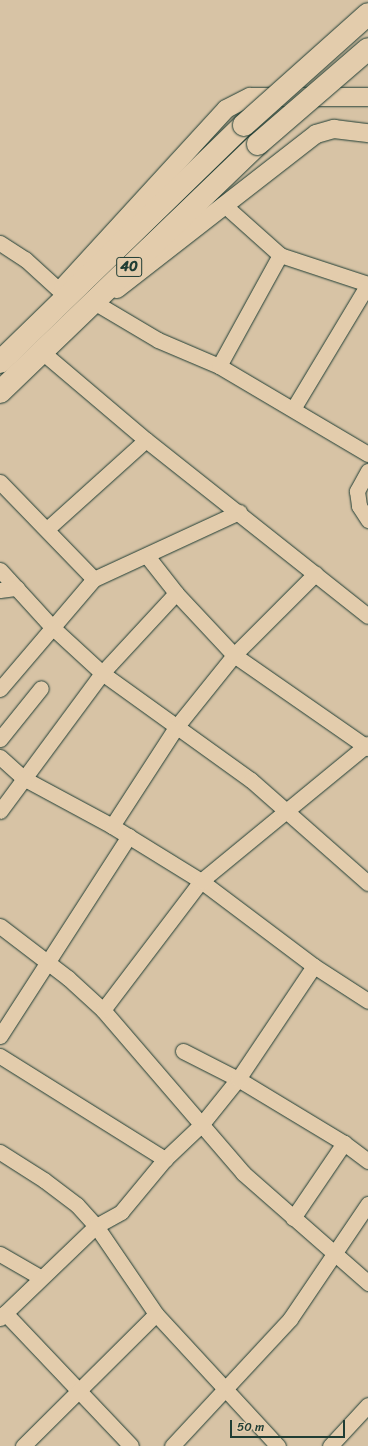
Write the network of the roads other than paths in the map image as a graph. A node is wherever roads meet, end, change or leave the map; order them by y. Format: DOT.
graph roads {
  1 [pos="368,14"];
  2 [pos="368,49"];
  3 [pos="368,97"];
  4 [pos="368,133"];
  5 [pos="224,204"];
  6 [pos="0,243"];
  7 [pos="280,255"];
  8 [pos="368,284"];
  9 [pos="59,290"];
  10 [pos="94,302"];
  11 [pos="35,343"];
  12 [pos="0,362"];
  13 [pos="220,366"];
  14 [pos="0,392"];
  15 [pos="293,409"];
  16 [pos="146,440"];
  17 [pos="368,454"];
  18 [pos="368,471"];
  19 [pos="0,482"];
  20 [pos="239,512"];
  21 [pos="368,520"];
  22 [pos="47,529"];
  23 [pos="147,556"];
  24 [pos="0,570"];
  25 [pos="315,574"];
  26 [pos="94,579"];
  27 [pos="17,588"];
  28 [pos="0,590"];
  29 [pos="176,593"];
  30 [pos="368,616"];
  31 [pos="52,627"];
  32 [pos="234,656"];
  33 [pos="102,673"];
  34 [pos="41,688"];
  35 [pos="0,689"];
  36 [pos="176,726"];
  37 [pos="0,739"];
  38 [pos="367,746"];
  39 [pos="0,757"];
  40 [pos="23,778"];
  41 [pos="288,810"];
  42 [pos="0,811"];
  43 [pos="112,826"];
  44 [pos="129,836"];
  45 [pos="201,881"];
  46 [pos="368,883"];
  47 [pos="0,926"];
  48 [pos="49,963"];
  49 [pos="314,966"];
  50 [pos="368,1002"];
  51 [pos="103,1010"];
  52 [pos="0,1036"];
  53 [pos="184,1051"];
  54 [pos="0,1056"];
  55 [pos="238,1079"];
  56 [pos="201,1125"];
  57 [pos="344,1143"];
  58 [pos="0,1152"];
  59 [pos="165,1159"];
  60 [pos="368,1161"];
  61 [pos="368,1204"];
  62 [pos="293,1218"];
  63 [pos="96,1226"];
  64 [pos="333,1252"];
  65 [pos="0,1254"];
  66 [pos="40,1277"];
  67 [pos="368,1283"];
  68 [pos="156,1314"];
  69 [pos="2,1315"];
  70 [pos="226,1391"];
  71 [pos="77,1392"];
  72 [pos="368,1405"];
  73 [pos="23,1446"];
  74 [pos="131,1446"];
  75 [pos="172,1446"];
  76 [pos="278,1446"];
  77 [pos="330,1446"];
  1 -- 11 [label="highway, 40, bridge"];
  2 -- 10 [label="highway, 40, bridge"];
  3 -- 9 [label="street"];
  4 -- 5 [label="street"];
  5 -- 7 [label="street"];
  5 -- 10 [label="street"];
  6 -- 9 [label="street"];
  7 -- 8 [label="street"];
  7 -- 13 [label="street"];
  8 -- 15 [label="street"];
  9 -- 11 [label="street"];
  10 -- 11 [label="highway, 40"];
  10 -- 13 [label="street"];
  11 -- 12 [label="highway, 40"];
  11 -- 14 [label="highway, 40"];
  11 -- 16 [label="street"];
  13 -- 15 [label="street"];
  15 -- 17 [label="street"];
  16 -- 20 [label="street"];
  16 -- 22 [label="street"];
  18 -- 21 [label="street"];
  19 -- 22 [label="street"];
  20 -- 23 [label="street"];
  20 -- 25 [label="street"];
  22 -- 26 [label="street"];
  23 -- 26 [label="street"];
  23 -- 29 [label="street"];
  24 -- 27 [label="street"];
  25 -- 30 [label="street"];
  25 -- 32 [label="street"];
  26 -- 31 [label="street"];
  27 -- 28 [label="street"];
  27 -- 31 [label="street"];
  29 -- 32 [label="street"];
  29 -- 33 [label="street"];
  31 -- 33 [label="street"];
  31 -- 35 [label="street"];
  32 -- 36 [label="street"];
  32 -- 38 [label="street"];
  33 -- 36 [label="street"];
  33 -- 40 [label="street"];
  34 -- 37 [label="street"];
  36 -- 41 [label="street"];
  36 -- 43 [label="street"];
  38 -- 41 [label="street"];
  39 -- 40 [label="street"];
  40 -- 42 [label="street"];
  40 -- 43 [label="street"];
  41 -- 45 [label="street"];
  41 -- 46 [label="street"];
  43 -- 44 [label="street"];
  44 -- 45 [label="street"];
  44 -- 48 [label="street"];
  45 -- 49 [label="street"];
  45 -- 51 [label="street"];
  47 -- 48 [label="street"];
  48 -- 51 [label="street"];
  48 -- 52 [label="street"];
  49 -- 50 [label="street"];
  49 -- 55 [label="street"];
  51 -- 56 [label="street"];
  53 -- 55 [label="street"];
  54 -- 59 [label="street"];
  55 -- 56 [label="street"];
  55 -- 57 [label="street"];
  56 -- 59 [label="street"];
  56 -- 62 [label="street"];
  57 -- 60 [label="street"];
  57 -- 62 [label="street"];
  58 -- 63 [label="street"];
  59 -- 63 [label="street"];
  61 -- 64 [label="street"];
  62 -- 64 [label="street"];
  63 -- 66 [label="street"];
  63 -- 68 [label="street"];
  64 -- 67 [label="street"];
  64 -- 70 [label="street"];
  65 -- 66 [label="street"];
  66 -- 69 [label="street"];
  68 -- 70 [label="street"];
  68 -- 71 [label="street"];
  69 -- 71 [label="street"];
  70 -- 75 [label="street"];
  70 -- 76 [label="street"];
  71 -- 73 [label="street"];
  71 -- 74 [label="street"];
  72 -- 77 [label="street"];
}
